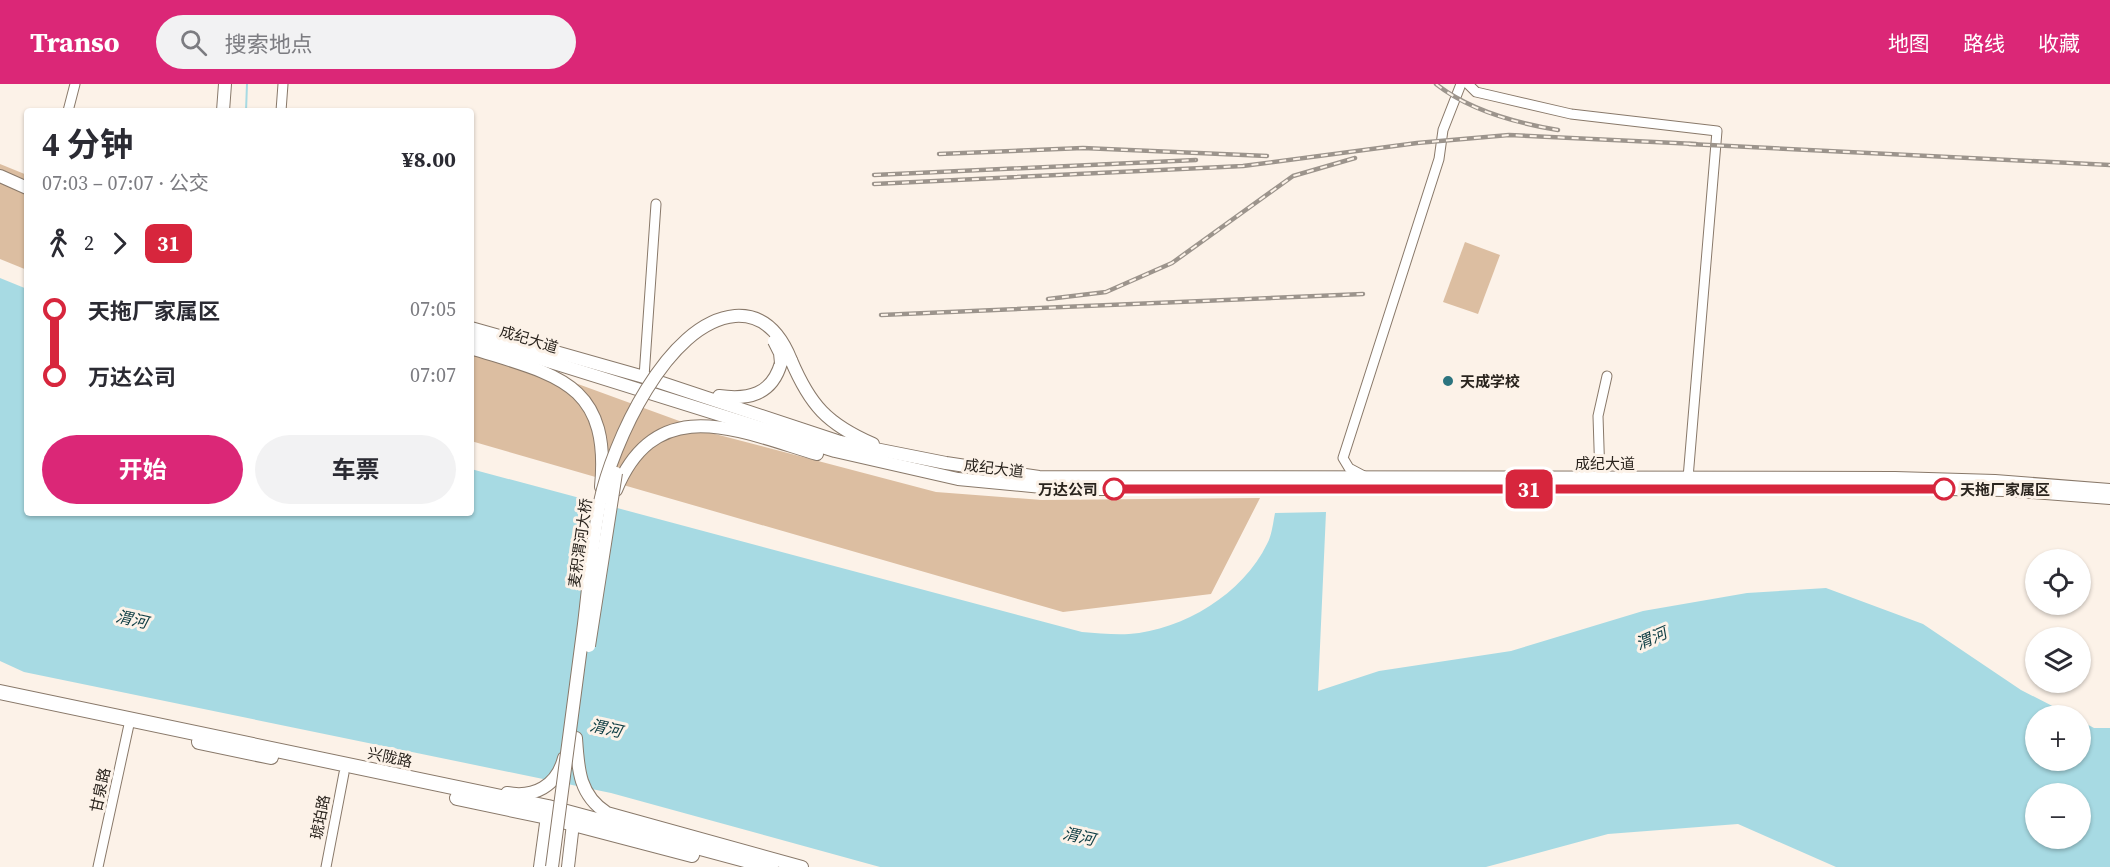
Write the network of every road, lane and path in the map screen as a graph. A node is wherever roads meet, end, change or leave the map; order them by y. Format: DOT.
graph roads {
  1 [pos="75,84"];
  2 [pos="225,84"];
  3 [pos="283,84"];
  4 [pos="1461,84"];
  5 [pos="1468,84"];
  6 [pos="69,108"];
  7 [pos="223,108"];
  8 [pos="281,108"];
  9 [pos="0,176"];
  10 [pos="24,187"];
  11 [pos="656,204"];
  12 [pos="474,329"];
  13 [pos="474,338"];
  14 [pos="474,349"];
  15 [pos="786,361"];
  16 [pos="1606,376"];
  17 [pos="644,377"];
  18 [pos="693,393"];
  19 [pos="896,453"];
  20 [pos="1366,478"];
  21 [pos="1600,478"];
  22 [pos="1688,478"];
  23 [pos="958,479"];
  24 [pos="2110,490"];
  25 [pos="2110,498"];
  26 [pos="605,503"];
  27 [pos="0,692"];
  28 [pos="0,700"];
  29 [pos="130,724"];
  30 [pos="572,738"];
  31 [pos="235,740"];
  32 [pos="344,773"];
  33 [pos="548,812"];
  34 [pos="574,819"];
  35 [pos="98,867"];
  36 [pos="326,867"];
  37 [pos="540,867"];
  38 [pos="552,867"];
  39 [pos="558,867"];
  40 [pos="568,867"];
  41 [pos="739,867"];
  42 [pos="771,867"];
  43 [pos="802,867"];
  1 -- 6 [label="street"];
  2 -- 7 [label="main road"];
  3 -- 8 [label="street"];
  4 -- 20 [label="street"];
  5 -- 22 [label="street"];
  9 -- 10 [label="main road"];
  11 -- 17 [label="street"];
  12 -- 17 [label="main road, 成纪大道"];
  13 -- 23 [label="main road, 成纪大道"];
  14 -- 26 [label="main road, bridge"];
  15 -- 18 [label="main road"];
  15 -- 19 [label="main road, 麦积渭河大桥"];
  15 -- 26 [label="main road, 麦积渭河大桥, bridge"];
  16 -- 21 [label="street"];
  17 -- 18 [label="main road, 成纪大道"];
  18 -- 19 [label="main road, 成纪大道"];
  19 -- 20 [label="main road, 成纪大道"];
  20 -- 21 [label="main road, 成纪大道"];
  21 -- 22 [label="main road, 成纪大道"];
  22 -- 24 [label="main road, 成纪大道"];
  23 -- 25 [label="main road, 成纪大道"];
  23 -- 26 [label="main road, bridge"];
  26 -- 30 [label="main road, 麦积渭河大桥, bridge"];
  27 -- 29 [label="highway, 兴陇路"];
  28 -- 29 [label="highway, 兴陇路"];
  29 -- 31 [label="highway, 兴陇路"];
  29 -- 32 [label="highway, 兴陇路"];
  29 -- 35 [label="street, 甘泉路"];
  30 -- 31 [label="main road, bridge"];
  30 -- 38 [label="main road, 麦积渭河大桥, bridge"];
  30 -- 39 [label="main road, 麦积渭河大桥"];
  30 -- 43 [label="main road"];
  31 -- 33 [label="highway, 兴陇路"];
  32 -- 33 [label="highway, 兴陇路"];
  32 -- 36 [label="street, 琥珀路"];
  33 -- 34 [label="highway, 兴陇路"];
  33 -- 37 [label="main road"];
  34 -- 40 [label="main road"];
  34 -- 41 [label="highway, 兴陇路"];
  34 -- 42 [label="highway, 兴陇路"];
}
